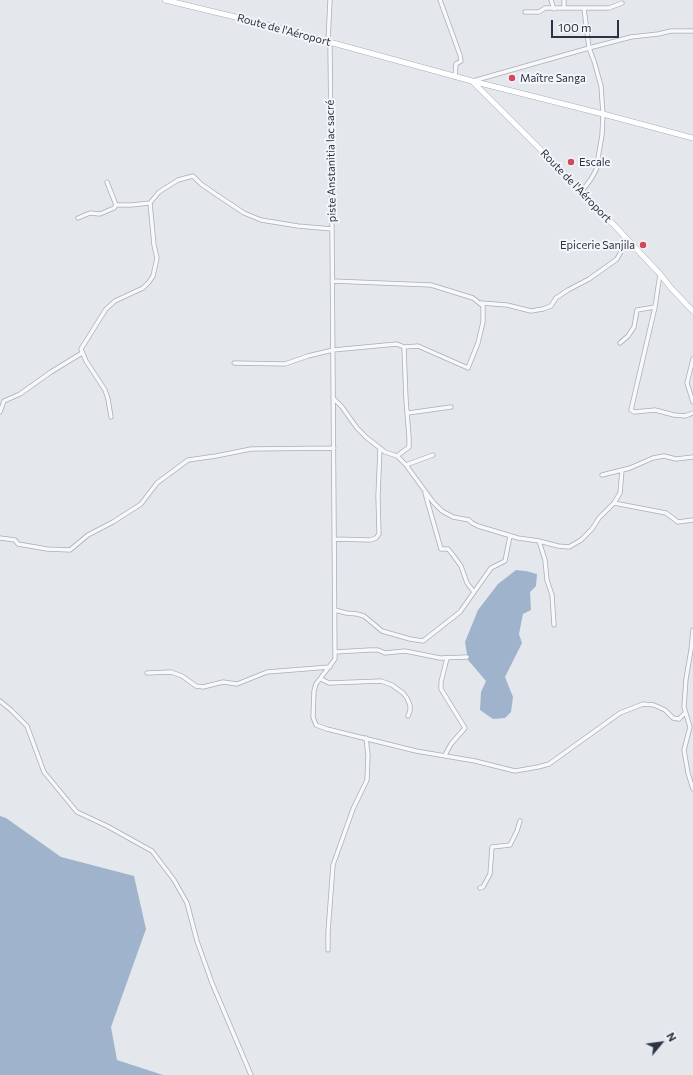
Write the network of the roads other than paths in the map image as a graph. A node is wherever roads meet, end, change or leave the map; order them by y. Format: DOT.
graph roads {
  1 [pos="165,0"];
  2 [pos="330,0"];
  3 [pos="440,0"];
  4 [pos="551,0"];
  5 [pos="564,0"];
  6 [pos="622,3"];
  7 [pos="564,8"];
  8 [pos="584,8"];
  9 [pos="554,9"];
  10 [pos="525,12"];
  11 [pos="693,31"];
  12 [pos="328,42"];
  13 [pos="589,48"];
  14 [pos="455,77"];
  15 [pos="472,81"];
  16 [pos="603,114"];
  17 [pos="693,138"];
  18 [pos="107,182"];
  19 [pos="582,191"];
  20 [pos="150,203"];
  21 [pos="116,205"];
  22 [pos="78,218"];
  23 [pos="332,229"];
  24 [pos="627,240"];
  25 [pos="660,274"];
  26 [pos="332,281"];
  27 [pos="480,303"];
  28 [pos="655,307"];
  29 [pos="693,311"];
  30 [pos="620,343"];
  31 [pos="404,347"];
  32 [pos="333,350"];
  33 [pos="82,353"];
  34 [pos="693,358"];
  35 [pos="234,363"];
  36 [pos="333,398"];
  37 [pos="693,402"];
  38 [pos="451,407"];
  39 [pos="0,412"];
  40 [pos="408,413"];
  41 [pos="693,413"];
  42 [pos="111,417"];
  43 [pos="334,448"];
  44 [pos="380,448"];
  45 [pos="433,455"];
  46 [pos="397,456"];
  47 [pos="693,458"];
  48 [pos="406,465"];
  49 [pos="622,470"];
  50 [pos="602,475"];
  51 [pos="424,490"];
  52 [pos="614,503"];
  53 [pos="693,520"];
  54 [pos="510,536"];
  55 [pos="0,538"];
  56 [pos="334,540"];
  57 [pos="539,541"];
  58 [pos="474,592"];
  59 [pos="335,610"];
  60 [pos="554,625"];
  61 [pos="693,630"];
  62 [pos="335,652"];
  63 [pos="467,657"];
  64 [pos="447,658"];
  65 [pos="330,667"];
  66 [pos="147,673"];
  67 [pos="321,679"];
  68 [pos="0,701"];
  69 [pos="685,713"];
  70 [pos="408,716"];
  71 [pos="366,738"];
  72 [pos="445,755"];
  73 [pos="693,789"];
  74 [pos="520,821"];
  75 [pos="480,888"];
  76 [pos="328,950"];
  77 [pos="251,1075"];
  1 -- 12 [label="main road, Route de l'Aéroport"];
  2 -- 12 [label="street, piste Anstanitia lac sacré"];
  3 -- 14 [label="street"];
  4 -- 9 [label="street"];
  5 -- 7 [label="street"];
  6 -- 8 [label="street"];
  7 -- 8 [label="street"];
  7 -- 9 [label="street"];
  8 -- 13 [label="street"];
  9 -- 10 [label="street"];
  11 -- 13 [label="street"];
  12 -- 14 [label="main road, Route de l'Aéroport"];
  12 -- 23 [label="street, piste Anstanitia lac sacré"];
  13 -- 15 [label="street"];
  13 -- 16 [label="street"];
  14 -- 15 [label="main road, Route de l'Aéroport"];
  15 -- 16 [label="main road, Route de l'Aéroport"];
  15 -- 19 [label="main road, Route de l'Aéroport"];
  16 -- 17 [label="main road, Route de l'Aéroport"];
  16 -- 19 [label="street"];
  18 -- 21 [label="street"];
  19 -- 24 [label="main road, Route de l'Aéroport"];
  20 -- 21 [label="street"];
  20 -- 23 [label="street"];
  20 -- 33 [label="street"];
  21 -- 22 [label="street"];
  23 -- 26 [label="street, piste Anstanitia lac sacré"];
  24 -- 25 [label="main road, Route de l'Aéroport"];
  24 -- 27 [label="street"];
  25 -- 28 [label="street"];
  25 -- 29 [label="main road, Route de l'Aéroport"];
  26 -- 27 [label="street"];
  26 -- 32 [label="street, piste Anstanitia lac sacré"];
  27 -- 31 [label="street"];
  28 -- 30 [label="street"];
  28 -- 41 [label="street"];
  31 -- 32 [label="street"];
  31 -- 40 [label="street"];
  32 -- 35 [label="street"];
  32 -- 36 [label="street, piste Anstanitia lac sacré"];
  33 -- 39 [label="street"];
  33 -- 42 [label="street"];
  34 -- 37 [label="street"];
  36 -- 43 [label="street, piste Anstanitia lac sacré"];
  36 -- 44 [label="street"];
  38 -- 40 [label="street"];
  40 -- 46 [label="street"];
  43 -- 55 [label="street"];
  43 -- 56 [label="street, piste Anstanitia lac sacré"];
  44 -- 46 [label="street"];
  44 -- 56 [label="street"];
  45 -- 48 [label="street"];
  46 -- 48 [label="street"];
  47 -- 49 [label="street"];
  48 -- 51 [label="street"];
  49 -- 50 [label="street"];
  49 -- 52 [label="street"];
  51 -- 54 [label="street"];
  51 -- 58 [label="street"];
  52 -- 53 [label="street"];
  52 -- 57 [label="street"];
  54 -- 57 [label="street"];
  54 -- 58 [label="street"];
  56 -- 59 [label="street, piste Anstanitia lac sacré"];
  57 -- 60 [label="street"];
  58 -- 59 [label="street"];
  59 -- 62 [label="street, piste Anstanitia lac sacré"];
  61 -- 69 [label="street"];
  62 -- 64 [label="street"];
  62 -- 65 [label="street, piste Anstanitia lac sacré"];
  63 -- 64 [label="street"];
  64 -- 72 [label="street"];
  65 -- 66 [label="street"];
  65 -- 67 [label="street, piste Anstanitia lac sacré"];
  67 -- 70 [label="street"];
  67 -- 71 [label="street, piste Anstanitia lac sacré"];
  68 -- 77 [label="street"];
  69 -- 72 [label="street"];
  69 -- 73 [label="street"];
  71 -- 72 [label="street"];
  71 -- 76 [label="street"];
  74 -- 75 [label="street"];
}
